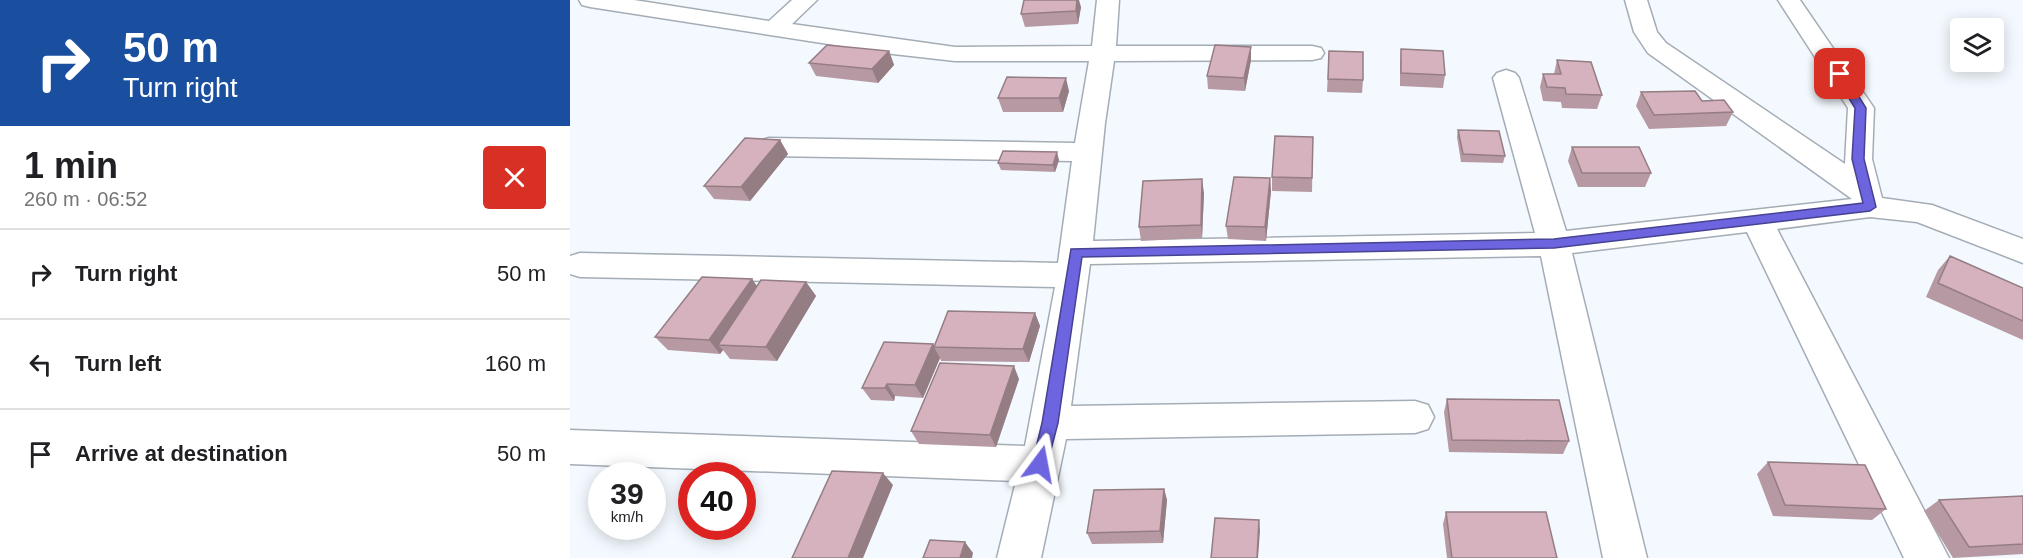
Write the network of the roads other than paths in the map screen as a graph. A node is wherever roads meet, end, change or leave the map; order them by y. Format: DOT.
graph roads {
  1 [pos="590,0"];
  2 [pos="807,0"];
  3 [pos="1108,0"];
  4 [pos="1636,0"];
  5 [pos="1789,0"];
  6 [pos="774,28"];
  7 [pos="1312,52"];
  8 [pos="1103,55"];
  9 [pos="1506,78"];
  10 [pos="769,147"];
  11 [pos="1088,152"];
  12 [pos="1867,199"];
  13 [pos="1757,220"];
  14 [pos="1554,244"];
  15 [pos="2023,251"];
  16 [pos="1075,264"];
  17 [pos="580,265"];
  18 [pos="1415,417"];
  19 [pos="1050,423"];
  20 [pos="570,447"];
  21 [pos="1040,464"];
  22 [pos="1019,558"];
  23 [pos="1625,558"];
  24 [pos="1927,558"];
  1 -- 6 [label="street"];
  2 -- 6 [label="street"];
  3 -- 8 [label="street"];
  4 -- 12 [label="street"];
  5 -- 12 [label="street"];
  6 -- 8 [label="street"];
  7 -- 8 [label="street"];
  8 -- 11 [label="street"];
  9 -- 14 [label="street"];
  10 -- 11 [label="street"];
  11 -- 16 [label="street"];
  12 -- 13 [label="street"];
  12 -- 15 [label="street"];
  13 -- 14 [label="street"];
  13 -- 24 [label="street"];
  14 -- 16 [label="street"];
  14 -- 23 [label="street"];
  16 -- 17 [label="street"];
  16 -- 19 [label="street"];
  18 -- 19 [label="street"];
  19 -- 21 [label="street"];
  20 -- 21 [label="street"];
  21 -- 22 [label="street"];
}
